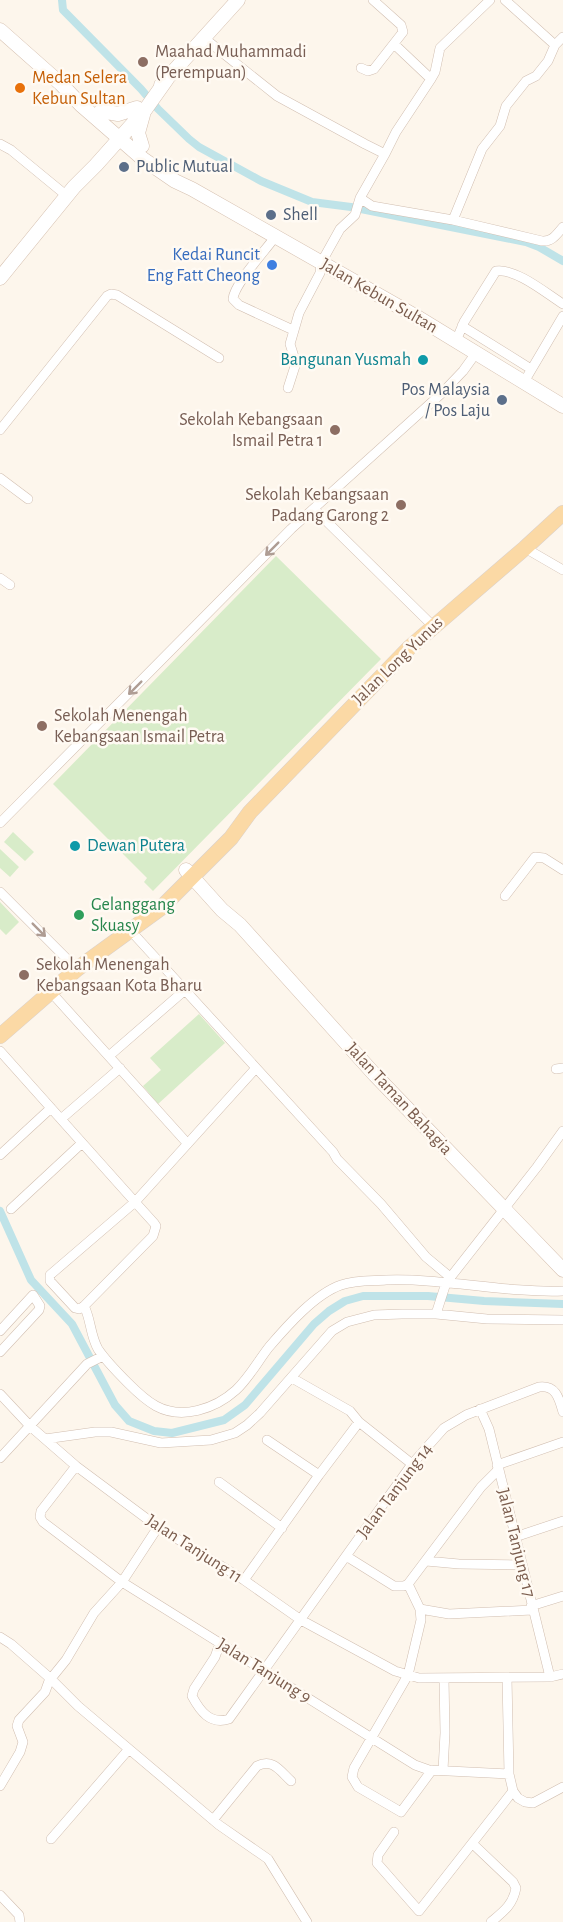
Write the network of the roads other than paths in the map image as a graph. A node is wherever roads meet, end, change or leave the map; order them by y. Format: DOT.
graph roads {
  1 [pos="238,0"];
  2 [pos="373,0"];
  3 [pos="490,0"];
  4 [pos="505,0"];
  5 [pos="0,30"];
  6 [pos="563,36"];
  7 [pos="204,38"];
  8 [pos="394,44"];
  9 [pos="555,45"];
  10 [pos="360,68"];
  11 [pos="431,78"];
  12 [pos="61,84"];
  13 [pos="142,107"];
  14 [pos="101,111"];
  15 [pos="120,133"];
  16 [pos="1,145"];
  17 [pos="142,146"];
  18 [pos="385,154"];
  19 [pos="192,189"];
  20 [pos="70,192"];
  21 [pos="359,200"];
  22 [pos="453,220"];
  23 [pos="563,227"];
  24 [pos="275,237"];
  25 [pos="321,263"];
  26 [pos="0,278"];
  27 [pos="563,304"];
  28 [pos="563,316"];
  29 [pos="462,327"];
  30 [pos="293,330"];
  31 [pos="456,341"];
  32 [pos="476,353"];
  33 [pos="219,358"];
  34 [pos="531,369"];
  35 [pos="524,382"];
  36 [pos="288,388"];
  37 [pos="563,406"];
  38 [pos="0,430"];
  39 [pos="0,478"];
  40 [pos="28,499"];
  41 [pos="314,509"];
  42 [pos="561,516"];
  43 [pos="525,548"];
  44 [pos="563,570"];
  45 [pos="0,578"];
  46 [pos="10,585"];
  47 [pos="433,626"];
  48 [pos="0,823"];
  49 [pos="192,870"];
  50 [pos="563,870"];
  51 [pos="0,892"];
  52 [pos="505,896"];
  53 [pos="130,930"];
  54 [pos="77,969"];
  55 [pos="185,990"];
  56 [pos="50,991"];
  57 [pos="0,1036"];
  58 [pos="0,1051"];
  59 [pos="109,1056"];
  60 [pos="120,1068"];
  61 [pos="256,1068"];
  62 [pos="51,1108"];
  63 [pos="61,1119"];
  64 [pos="563,1131"];
  65 [pos="82,1143"];
  66 [pos="187,1143"];
  67 [pos="0,1155"];
  68 [pos="135,1202"];
  69 [pos="11,1209"];
  70 [pos="504,1209"];
  71 [pos="563,1270"];
  72 [pos="446,1284"];
  73 [pos="563,1291"];
  74 [pos="84,1306"];
  75 [pos="437,1310"];
  76 [pos="4,1319"];
  77 [pos="563,1320"];
  78 [pos="0,1330"];
  79 [pos="0,1352"];
  80 [pos="103,1356"];
  81 [pos="292,1378"];
  82 [pos="0,1394"];
  83 [pos="480,1409"];
  84 [pos="563,1412"];
  85 [pos="359,1422"];
  86 [pos="30,1426"];
  87 [pos="45,1439"];
  88 [pos="267,1440"];
  89 [pos="563,1442"];
  90 [pos="0,1458"];
  91 [pos="412,1464"];
  92 [pos="76,1466"];
  93 [pos="497,1466"];
  94 [pos="319,1475"];
  95 [pos="219,1482"];
  96 [pos="563,1521"];
  97 [pos="158,1527"];
  98 [pos="282,1528"];
  99 [pos="515,1537"];
  100 [pos="346,1556"];
  101 [pos="426,1561"];
  102 [pos="522,1565"];
  103 [pos="244,1580"];
  104 [pos="122,1582"];
  105 [pos="408,1584"];
  106 [pos="563,1596"];
  107 [pos="532,1608"];
  108 [pos="420,1609"];
  109 [pos="300,1620"];
  110 [pos="0,1637"];
  111 [pos="220,1643"];
  112 [pos="264,1671"];
  113 [pos="563,1674"];
  114 [pos="408,1675"];
  115 [pos="444,1677"];
  116 [pos="550,1677"];
  117 [pos="507,1678"];
  118 [pos="51,1679"];
  119 [pos="371,1738"];
  120 [pos="129,1749"];
  121 [pos="0,1766"];
  122 [pos="432,1770"];
  123 [pos="443,1770"];
  124 [pos="8,1772"];
  125 [pos="509,1774"];
  126 [pos="291,1781"];
  127 [pos="0,1786"];
  128 [pos="563,1787"];
  129 [pos="513,1791"];
  130 [pos="213,1820"];
  131 [pos="394,1832"];
  132 [pos="51,1839"];
  133 [pos="473,1844"];
  134 [pos="0,1895"];
  135 [pos="419,1911"];
  136 [pos="20,1922"];
  137 [pos="307,1922"];
  138 [pos="419,1922"];
  139 [pos="490,1922"];
  1 -- 7 [label="main road"];
  2 -- 8 [label="street"];
  3 -- 11 [label="street"];
  4 -- 9 [label="street"];
  5 -- 12 [label="main road, Jalan Kebun Sultan"];
  6 -- 9 [label="street"];
  7 -- 13 [label="main road"];
  7 -- 18 [label="street"];
  8 -- 10 [label="street"];
  8 -- 11 [label="street"];
  9 -- 22 [label="street"];
  11 -- 18 [label="street"];
  12 -- 14 [label="main road, Jalan Kebun Sultan"];
  12 -- 15 [label="main road, Jalan Kebun Sultan"];
  13 -- 14 [label="main road"];
  13 -- 15 [label="main road"];
  13 -- 17 [label="main road"];
  14 -- 15 [label="main road, Jalan Kebun Sultan"];
  15 -- 17 [label="main road, Jalan Kebun Sultan"];
  15 -- 19 [label="main road, Jalan Kebun Sultan"];
  15 -- 20 [label="main road"];
  16 -- 20 [label="street"];
  17 -- 19 [label="main road, Jalan Kebun Sultan"];
  18 -- 21 [label="street"];
  19 -- 24 [label="main road, Jalan Kebun Sultan"];
  20 -- 26 [label="main road"];
  21 -- 22 [label="street"];
  21 -- 25 [label="street"];
  22 -- 23 [label="street"];
  24 -- 25 [label="main road, Jalan Kebun Sultan"];
  24 -- 30 [label="street"];
  25 -- 30 [label="street"];
  25 -- 31 [label="main road, Jalan Kebun Sultan"];
  27 -- 29 [label="street"];
  28 -- 34 [label="street"];
  29 -- 31 [label="street"];
  29 -- 34 [label="street"];
  30 -- 36 [label="street"];
  31 -- 32 [label="main road, Jalan Kebun Sultan"];
  32 -- 35 [label="main road, Jalan Kebun Sultan"];
  32 -- 41 [label="street"];
  33 -- 38 [label="street"];
  34 -- 35 [label="street"];
  35 -- 37 [label="main road, Jalan Kebun Sultan"];
  39 -- 40 [label="street"];
  41 -- 47 [label="street"];
  41 -- 48 [label="street, one-way"];
  42 -- 43 [label="main road, Jalan Long Yunus"];
  43 -- 44 [label="street"];
  43 -- 47 [label="main road, Jalan Long Yunus"];
  45 -- 46 [label="street"];
  47 -- 49 [label="main road, Jalan Long Yunus"];
  49 -- 53 [label="main road, Jalan Long Yunus"];
  49 -- 70 [label="main road, Jalan Taman Bahagia"];
  50 -- 52 [label="street"];
  51 -- 54 [label="street, one-way"];
  53 -- 54 [label="main road, Jalan Long Yunus"];
  53 -- 55 [label="street"];
  54 -- 56 [label="main road, Jalan Long Yunus"];
  55 -- 59 [label="street"];
  55 -- 61 [label="street"];
  56 -- 57 [label="main road, Jalan Long Yunus"];
  56 -- 59 [label="street"];
  58 -- 62 [label="street"];
  59 -- 60 [label="street"];
  60 -- 63 [label="street"];
  60 -- 66 [label="street"];
  61 -- 66 [label="street"];
  61 -- 72 [label="street"];
  62 -- 63 [label="street"];
  62 -- 67 [label="street"];
  63 -- 65 [label="street"];
  64 -- 70 [label="street"];
  65 -- 68 [label="street"];
  65 -- 69 [label="street"];
  66 -- 68 [label="street"];
  68 -- 74 [label="street"];
  68 -- 74 [label="street"];
  70 -- 71 [label="main road, Jalan Taman Bahagia"];
  70 -- 72 [label="street"];
  72 -- 73 [label="street"];
  72 -- 75 [label="street"];
  72 -- 80 [label="street"];
  74 -- 80 [label="street"];
  75 -- 77 [label="street"];
  75 -- 81 [label="street"];
  76 -- 78 [label="street"];
  76 -- 79 [label="street"];
  80 -- 86 [label="street"];
  81 -- 85 [label="street"];
  81 -- 87 [label="street"];
  82 -- 86 [label="street, Jalan Tanjung 11"];
  83 -- 84 [label="street, Jalan Tanjung 14"];
  83 -- 91 [label="street, Jalan Tanjung 14"];
  83 -- 93 [label="street, Jalan Tanjung 17"];
  85 -- 91 [label="street"];
  85 -- 94 [label="street"];
  86 -- 87 [label="street, Jalan Tanjung 11"];
  86 -- 90 [label="street"];
  87 -- 92 [label="street, Jalan Tanjung 11"];
  88 -- 94 [label="street"];
  89 -- 93 [label="street"];
  91 -- 100 [label="street, Jalan Tanjung 14"];
  92 -- 97 [label="street, Jalan Tanjung 11"];
  92 -- 104 [label="street, Jalan Tanjung 9"];
  93 -- 99 [label="street, Jalan Tanjung 17"];
  93 -- 101 [label="street"];
  94 -- 98 [label="street"];
  95 -- 98 [label="street"];
  96 -- 99 [label="street"];
  97 -- 103 [label="street, Jalan Tanjung 11"];
  97 -- 104 [label="street"];
  98 -- 103 [label="street"];
  99 -- 102 [label="street, Jalan Tanjung 17"];
  100 -- 105 [label="street"];
  100 -- 109 [label="street, Jalan Tanjung 14"];
  101 -- 102 [label="street"];
  101 -- 105 [label="street"];
  102 -- 107 [label="street, Jalan Tanjung 17"];
  103 -- 109 [label="street, Jalan Tanjung 11"];
  104 -- 111 [label="street, Jalan Tanjung 9"];
  104 -- 118 [label="street"];
  105 -- 108 [label="street"];
  106 -- 107 [label="street"];
  107 -- 108 [label="street"];
  107 -- 116 [label="street, Jalan Tanjung 17"];
  108 -- 114 [label="street"];
  109 -- 112 [label="street, Jalan Tanjung 14"];
  109 -- 114 [label="street, Jalan Tanjung 11"];
  110 -- 118 [label="street"];
  111 -- 112 [label="street, Jalan Tanjung 9"];
  111 -- 112 [label="street, Jalan Tanjung 14"];
  112 -- 119 [label="street, Jalan Tanjung 9"];
  113 -- 116 [label="street, Jalan Tanjung 11"];
  114 -- 115 [label="street, Jalan Tanjung 11"];
  114 -- 119 [label="street"];
  115 -- 117 [label="street, Jalan Tanjung 11"];
  115 -- 123 [label="street"];
  116 -- 117 [label="street, Jalan Tanjung 11"];
  117 -- 125 [label="street"];
  118 -- 120 [label="street"];
  118 -- 124 [label="street"];
  119 -- 122 [label="street, Jalan Tanjung 9"];
  119 -- 122 [label="street"];
  120 -- 130 [label="street"];
  120 -- 132 [label="street"];
  121 -- 124 [label="street"];
  122 -- 123 [label="street, Jalan Tanjung 9"];
  123 -- 125 [label="street, Jalan Tanjung 9"];
  124 -- 127 [label="street"];
  125 -- 129 [label="street"];
  126 -- 130 [label="street"];
  128 -- 129 [label="street"];
  129 -- 133 [label="street"];
  130 -- 137 [label="street"];
  131 -- 135 [label="street"];
  133 -- 135 [label="street"];
  133 -- 139 [label="street"];
  134 -- 136 [label="street"];
  135 -- 138 [label="street"];
}
